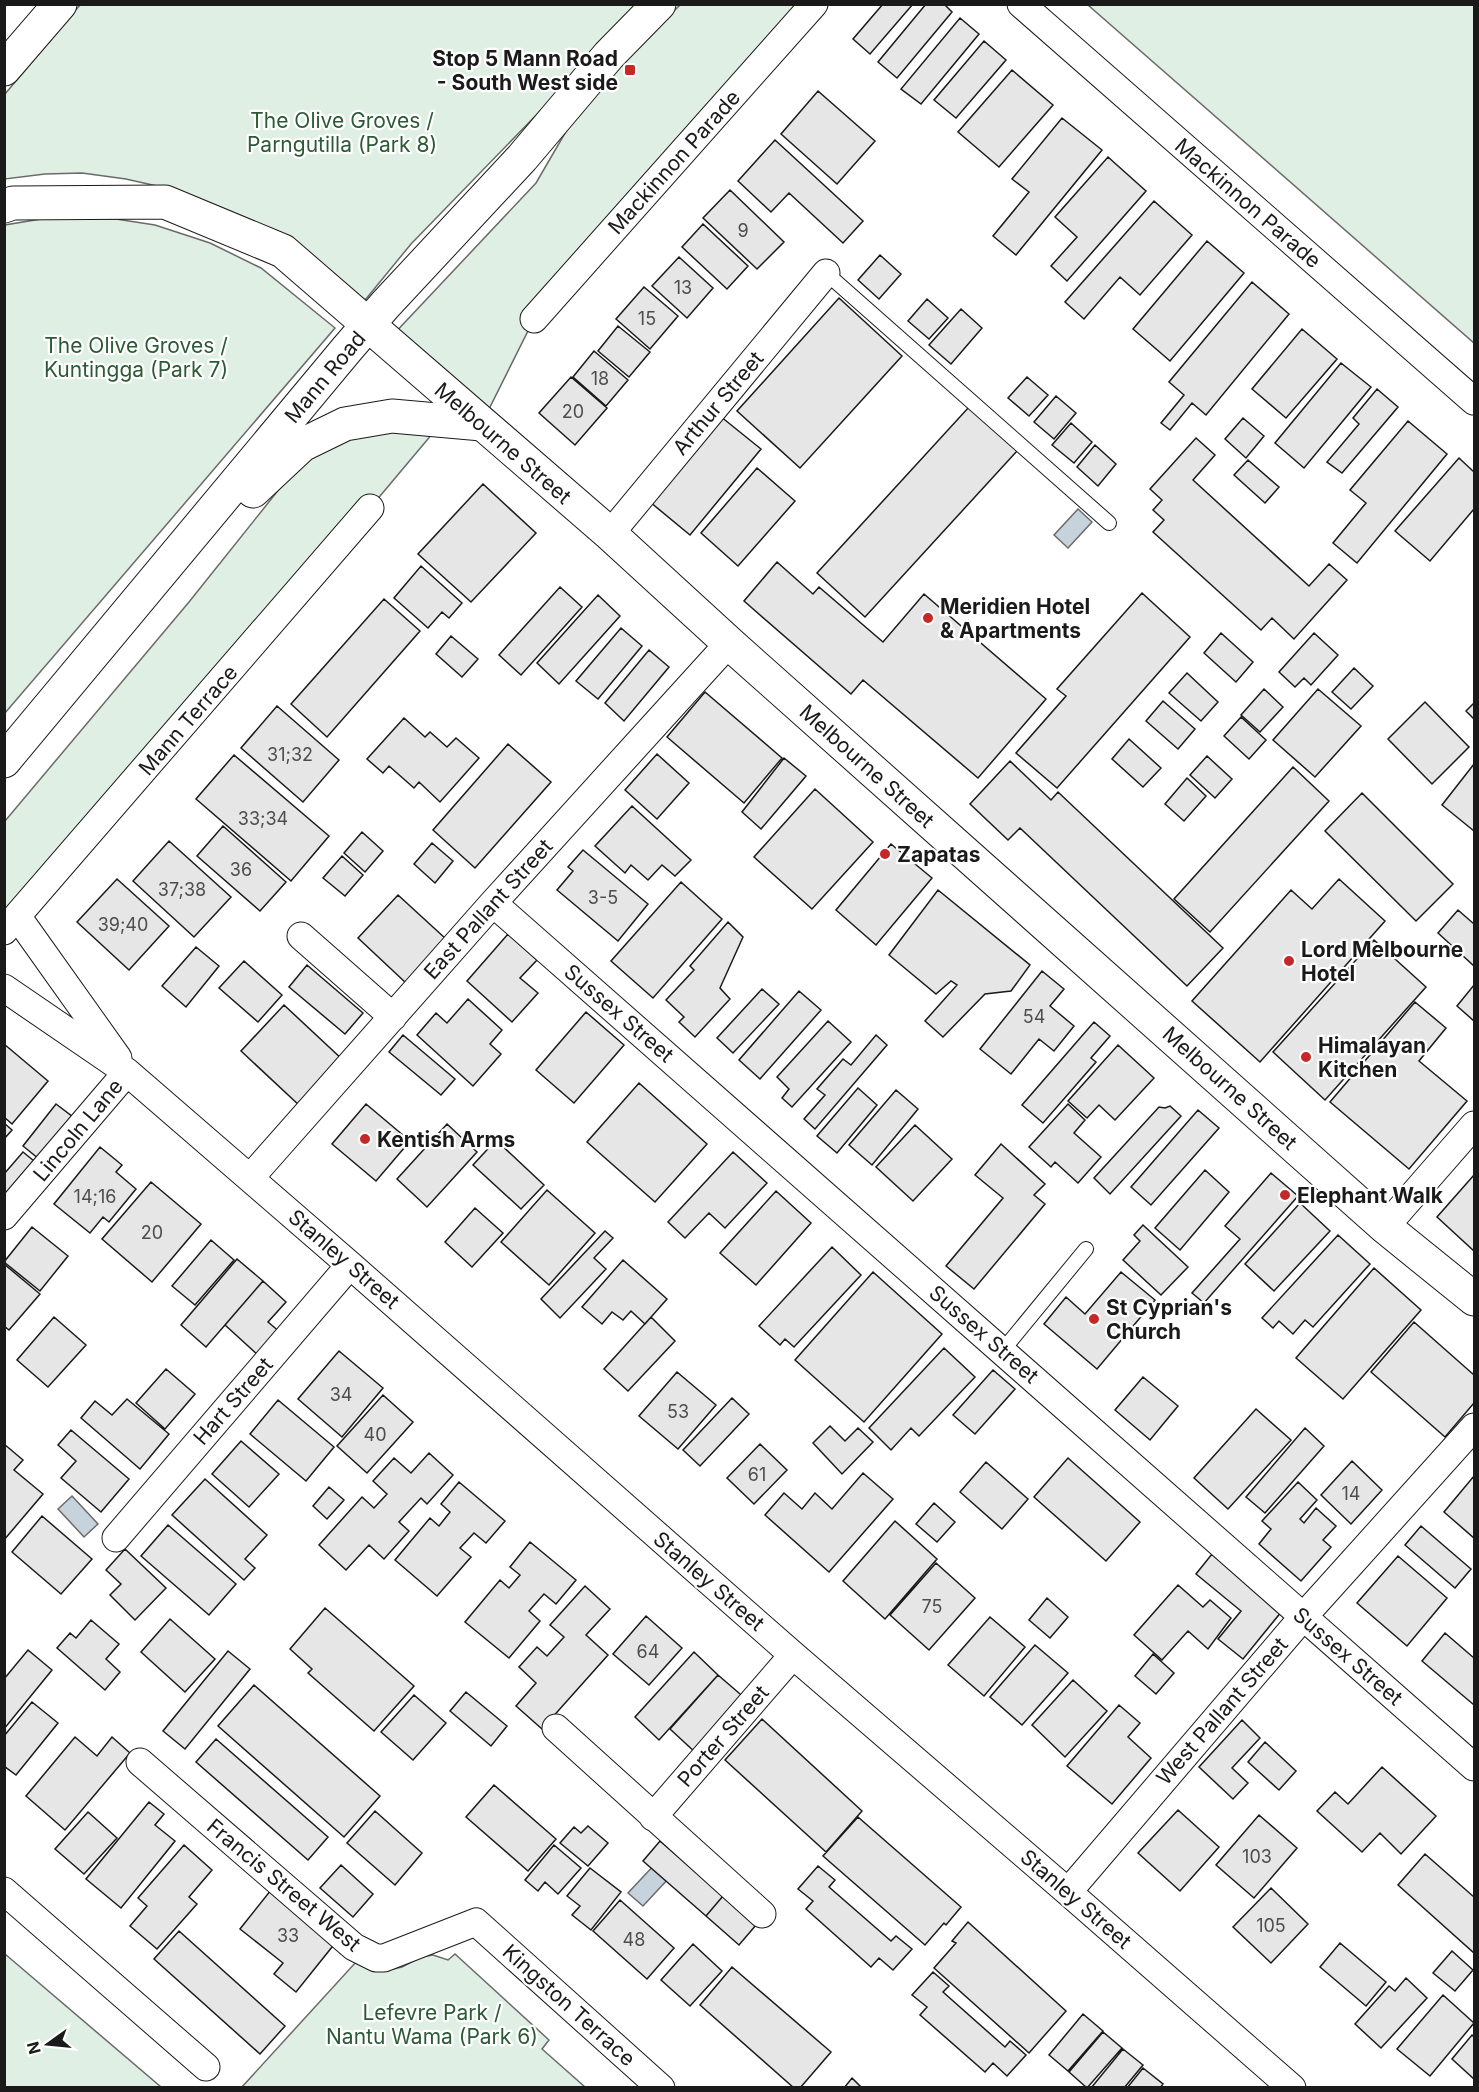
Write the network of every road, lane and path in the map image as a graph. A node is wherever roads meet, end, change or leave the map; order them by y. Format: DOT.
graph roads {
  1 [pos="60,4"];
  2 [pos="659,4"];
  3 [pos="814,4"];
  4 [pos="1021,4"];
  5 [pos="4,69"];
  6 [pos="4,206"];
  7 [pos="826,273"];
  8 [pos="534,319"];
  9 [pos="367,326"];
  10 [pos="1474,401"];
  11 [pos="482,424"];
  12 [pos="370,508"];
  13 [pos="1109,523"];
  14 [pos="610,534"];
  15 [pos="158,578"];
  16 [pos="729,643"];
  17 [pos="4,761"];
  18 [pos="493,903"];
  19 [pos="11,923"];
  20 [pos="301,936"];
  21 [pos="4,988"];
  22 [pos="393,1017"];
  23 [pos="127,1072"];
  24 [pos="1474,1125"];
  25 [pos="250,1178"];
  26 [pos="4,1216"];
  27 [pos="1385,1227"];
  28 [pos="1086,1249"];
  29 [pos="350,1265"];
  30 [pos="1474,1299"];
  31 [pos="1003,1350"];
  32 [pos="1474,1427"];
  33 [pos="116,1538"];
  34 [pos="1303,1617"];
  35 [pos="793,1655"];
  36 [pos="556,1728"];
  37 [pos="140,1762"];
  38 [pos="1474,1767"];
  39 [pos="653,1817"];
  40 [pos="4,1891"];
  41 [pos="1068,1892"];
  42 [pos="762,1914"];
  43 [pos="476,1922"];
  44 [pos="206,2067"];
  45 [pos="661,2088"];
  46 [pos="1292,2088"];
  1 -- 5 [label="main road"];
  2 -- 9 [label="main road, Mann Road"];
  3 -- 8 [label="street, Mackinnon Parade"];
  4 -- 10 [label="street, Mackinnon Parade"];
  6 -- 9 [label="main road, Melbourne Street"];
  7 -- 13 [label="lane"];
  7 -- 14 [label="street, Arthur Street"];
  9 -- 11 [label="main road, Melbourne Street"];
  9 -- 15 [label="main road, Mann Road"];
  11 -- 14 [label="main road, Melbourne Street"];
  11 -- 15 [label="main road"];
  12 -- 19 [label="street, Mann Terrace"];
  14 -- 16 [label="main road, Melbourne Street"];
  15 -- 17 [label="main road, Mann Road"];
  16 -- 18 [label="street, East Pallant Street"];
  16 -- 27 [label="main road, Melbourne Street"];
  18 -- 22 [label="street, East Pallant Street"];
  18 -- 31 [label="street, Sussex Street"];
  19 -- 23 [label="street, Stanley Street"];
  20 -- 22 [label="street"];
  21 -- 23 [label="street, Stanley Street"];
  22 -- 25 [label="street, East Pallant Street"];
  23 -- 25 [label="street, Stanley Street"];
  23 -- 26 [label="street, Lincoln Lane"];
  24 -- 27 [label="street"];
  25 -- 29 [label="street, Stanley Street"];
  27 -- 30 [label="main road, Melbourne Street"];
  28 -- 31 [label="lane"];
  29 -- 33 [label="street, Hart Street"];
  29 -- 35 [label="street, Stanley Street"];
  31 -- 34 [label="street, Sussex Street"];
  32 -- 34 [label="street, West Pallant Street"];
  34 -- 38 [label="street, Sussex Street"];
  34 -- 41 [label="street, West Pallant Street"];
  35 -- 39 [label="street, Porter Street"];
  35 -- 41 [label="street, Stanley Street"];
  36 -- 39 [label="street"];
  37 -- 43 [label="street, Francis Street West"];
  39 -- 42 [label="street"];
  40 -- 44 [label="street"];
  41 -- 46 [label="street, Stanley Street"];
  43 -- 45 [label="street, Kingston Terrace"];
}
